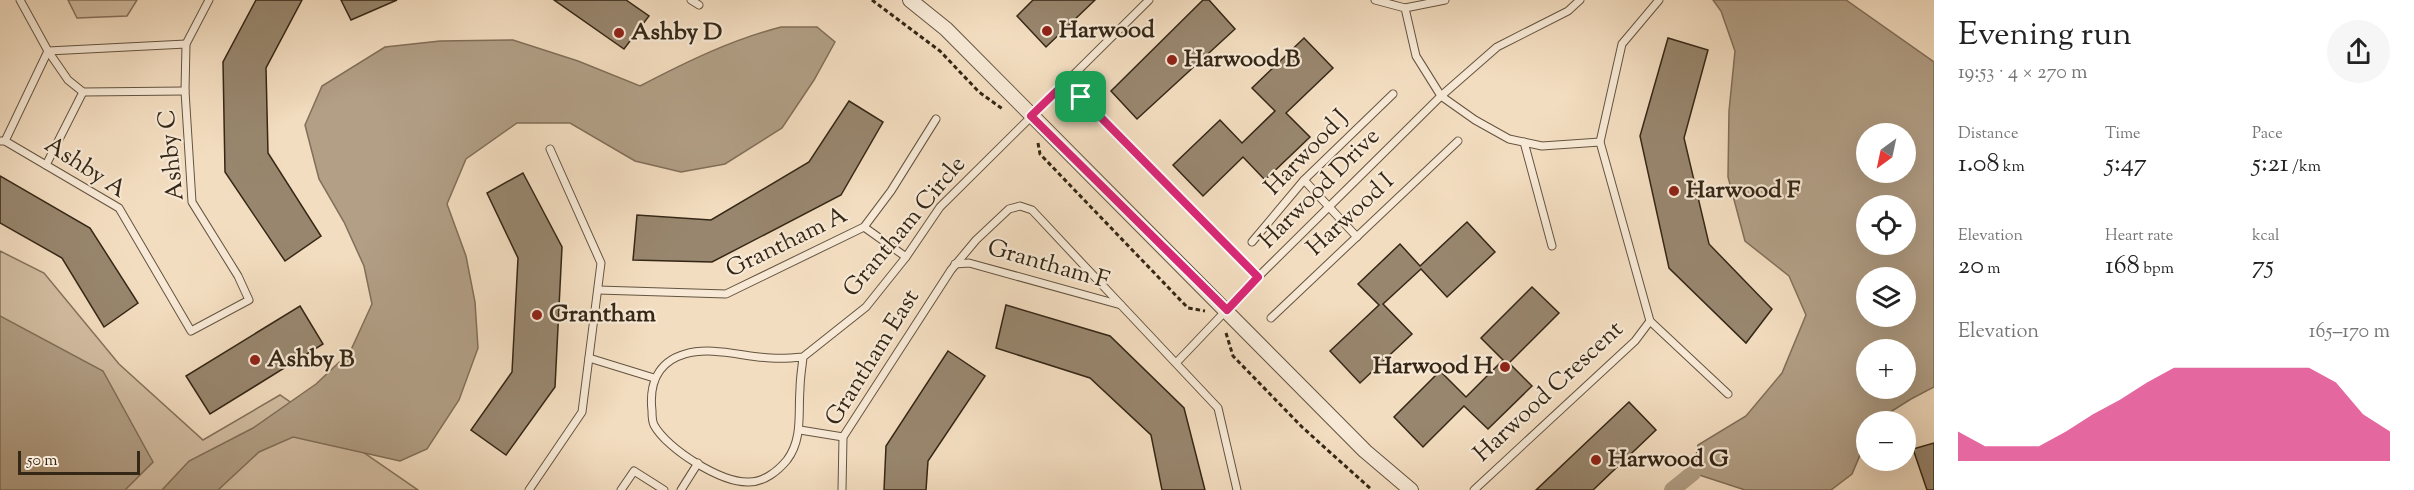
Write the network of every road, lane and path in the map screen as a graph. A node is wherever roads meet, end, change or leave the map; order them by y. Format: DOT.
graph roads {
  1 [pos="20,0"];
  2 [pos="209,0"];
  3 [pos="691,0"];
  4 [pos="872,0"];
  5 [pos="910,0"];
  6 [pos="1149,0"];
  7 [pos="1375,0"];
  8 [pos="1445,0"];
  9 [pos="1580,0"];
  10 [pos="1659,0"];
  11 [pos="699,5"];
  12 [pos="1405,8"];
  13 [pos="186,44"];
  14 [pos="48,51"];
  15 [pos="1066,82"];
  16 [pos="185,91"];
  17 [pos="83,92"];
  18 [pos="1393,94"];
  19 [pos="1441,96"];
  20 [pos="1010,112"];
  21 [pos="1031,116"];
  22 [pos="936,119"];
  23 [pos="1037,140"];
  24 [pos="3,141"];
  25 [pos="1458,141"];
  26 [pos="1524,142"];
  27 [pos="1600,142"];
  28 [pos="550,149"];
  29 [pos="46,165"];
  30 [pos="1304,180"];
  31 [pos="1329,206"];
  32 [pos="864,227"];
  33 [pos="1357,237"];
  34 [pos="1252,242"];
  35 [pos="1552,246"];
  36 [pos="906,257"];
  37 [pos="955,264"];
  38 [pos="1258,277"];
  39 [pos="598,290"];
  40 [pos="176,302"];
  41 [pos="1121,305"];
  42 [pos="1227,310"];
  43 [pos="1205,311"];
  44 [pos="1271,318"];
  45 [pos="1650,321"];
  46 [pos="1226,333"];
  47 [pos="803,357"];
  48 [pos="589,358"];
  49 [pos="1177,362"];
  50 [pos="654,378"];
  51 [pos="1728,394"];
  52 [pos="800,430"];
  53 [pos="843,437"];
  54 [pos="698,464"];
  55 [pos="529,490"];
  56 [pos="621,490"];
  57 [pos="664,490"];
  58 [pos="681,490"];
  59 [pos="842,490"];
  60 [pos="1237,490"];
  61 [pos="1372,490"];
  62 [pos="1412,490"];
  63 [pos="1474,490"];
  1 -- 14 [label="lane"];
  2 -- 13 [label="lane"];
  3 -- 11 [label="lane"];
  4 -- 20 [label="path"];
  5 -- 21 [label="street"];
  6 -- 15 [label="lane, Grantham Circle"];
  7 -- 12 [label="lane"];
  8 -- 12 [label="lane"];
  9 -- 19 [label="lane, Harwood Drive"];
  10 -- 27 [label="lane"];
  12 -- 19 [label="lane"];
  13 -- 14 [label="lane"];
  13 -- 16 [label="lane, Ashby C"];
  14 -- 17 [label="lane"];
  14 -- 24 [label="lane"];
  15 -- 21 [label="lane, Grantham Circle"];
  15 -- 38 [label="lane"];
  16 -- 17 [label="lane"];
  16 -- 40 [label="lane, Ashby C"];
  17 -- 29 [label="lane"];
  18 -- 30 [label="lane, Harwood J"];
  19 -- 26 [label="lane"];
  19 -- 31 [label="lane, Harwood Drive"];
  21 -- 36 [label="lane, Grantham Circle"];
  21 -- 42 [label="street"];
  22 -- 32 [label="lane, Grantham A"];
  23 -- 43 [label="path"];
  24 -- 29 [label="lane, Ashby A"];
  25 -- 33 [label="lane, Harwood I"];
  26 -- 27 [label="lane"];
  26 -- 35 [label="lane"];
  27 -- 45 [label="lane"];
  28 -- 39 [label="lane"];
  29 -- 40 [label="lane, Ashby A"];
  30 -- 31 [label="lane"];
  30 -- 34 [label="lane, Harwood J"];
  31 -- 33 [label="lane"];
  31 -- 38 [label="lane, Harwood Drive"];
  32 -- 36 [label="lane"];
  32 -- 39 [label="lane, Grantham A"];
  33 -- 44 [label="lane, Harwood I"];
  36 -- 47 [label="lane, Grantham Circle"];
  37 -- 41 [label="lane, Grantham F"];
  37 -- 41 [label="lane, Grantham East"];
  37 -- 53 [label="lane, Grantham East"];
  38 -- 42 [label="lane, Harwood Drive"];
  39 -- 48 [label="lane"];
  41 -- 49 [label="lane, Grantham F"];
  42 -- 49 [label="lane, Harwood Drive"];
  42 -- 62 [label="street"];
  45 -- 51 [label="lane"];
  45 -- 63 [label="lane, Harwood Crescent"];
  46 -- 61 [label="path"];
  47 -- 50 [label="lane"];
  47 -- 52 [label="lane"];
  48 -- 50 [label="lane"];
  48 -- 55 [label="lane"];
  49 -- 60 [label="lane, Grantham F"];
  50 -- 54 [label="lane"];
  52 -- 53 [label="lane"];
  52 -- 54 [label="lane"];
  53 -- 59 [label="lane, Grantham East"];
  54 -- 58 [label="lane"];
  56 -- 57 [label="lane"];
}
